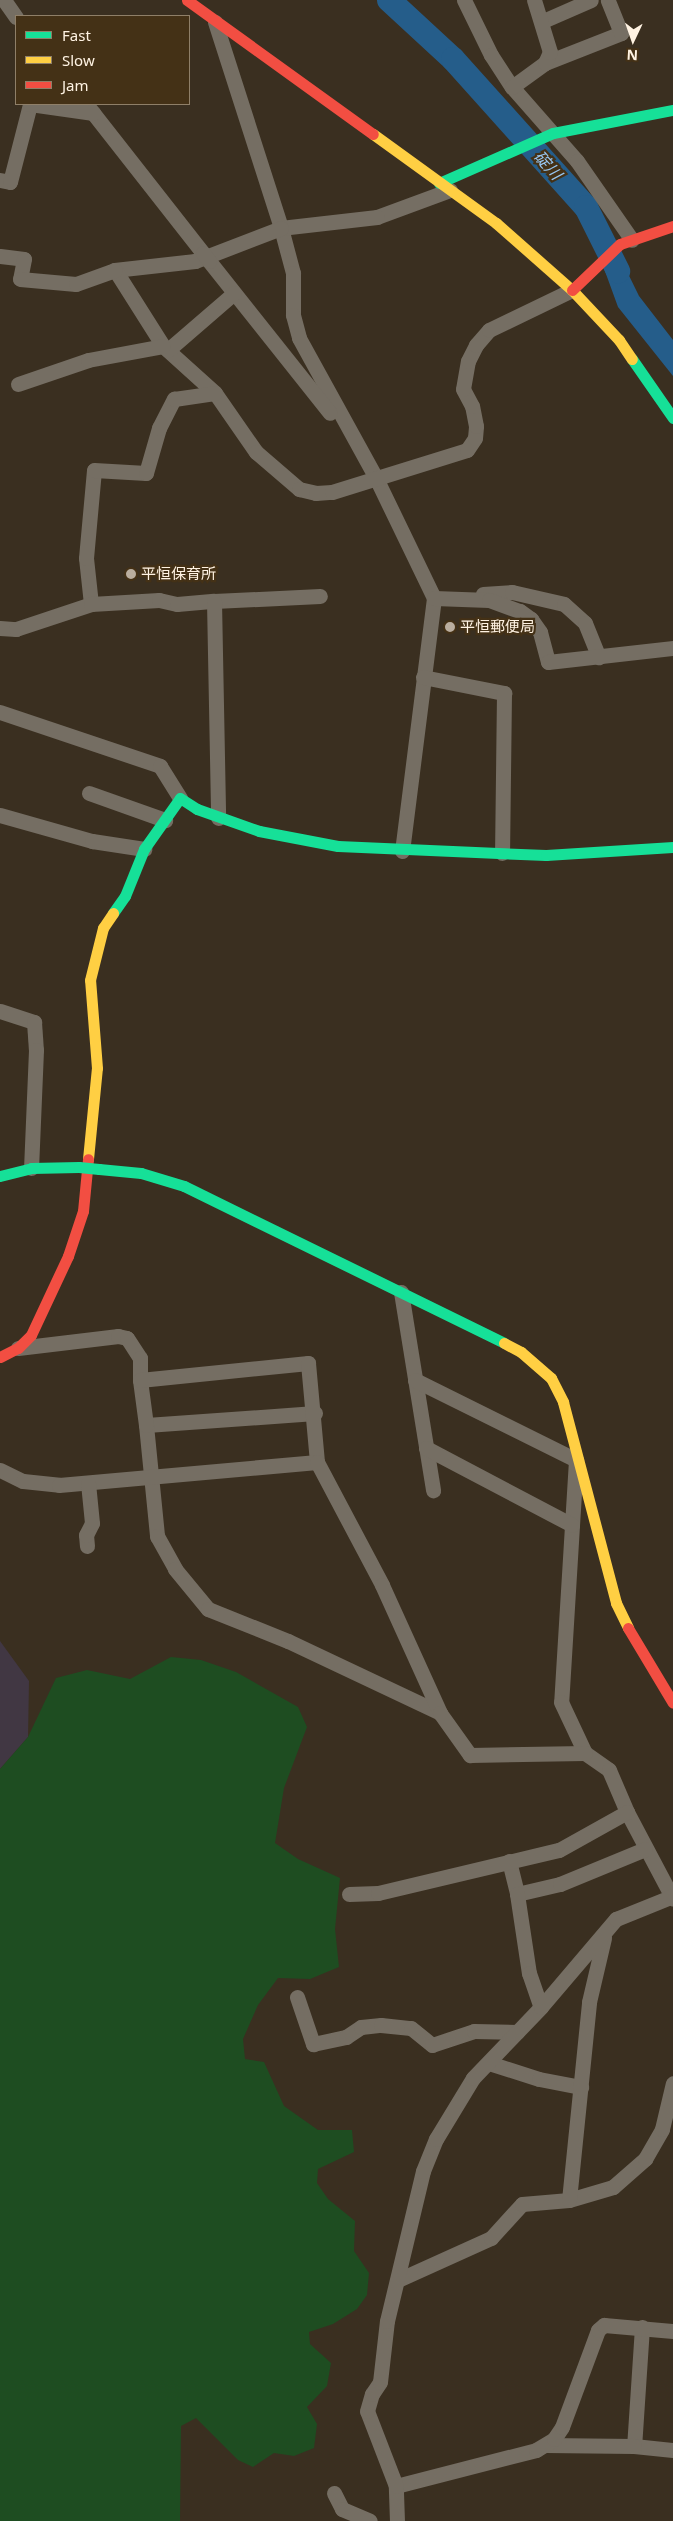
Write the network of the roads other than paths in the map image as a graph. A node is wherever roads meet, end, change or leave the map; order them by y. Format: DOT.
graph roads {
  1 [pos="4,0"];
  2 [pos="187,0"];
  3 [pos="464,0"];
  4 [pos="534,0"];
  5 [pos="591,0"];
  6 [pos="608,0"];
  7 [pos="15,16"];
  8 [pos="543,21"];
  9 [pos="215,22"];
  10 [pos="544,63"];
  11 [pos="512,87"];
  12 [pos="30,105"];
  13 [pos="45,105"];
  14 [pos="90,108"];
  15 [pos="673,110"];
  16 [pos="553,133"];
  17 [pos="0,180"];
  18 [pos="445,187"];
  19 [pos="673,226"];
  20 [pos="281,228"];
  21 [pos="626,242"];
  22 [pos="0,256"];
  23 [pos="115,270"];
  24 [pos="572,290"];
  25 [pos="234,293"];
  26 [pos="165,348"];
  27 [pos="18,384"];
  28 [pos="215,393"];
  29 [pos="673,418"];
  30 [pos="367,462"];
  31 [pos="376,478"];
  32 [pos="320,596"];
  33 [pos="434,598"];
  34 [pos="214,601"];
  35 [pos="91,604"];
  36 [pos="0,628"];
  37 [pos="673,648"];
  38 [pos="599,657"];
  39 [pos="423,676"];
  40 [pos="0,712"];
  41 [pos="89,793"];
  42 [pos="180,798"];
  43 [pos="0,815"];
  44 [pos="218,818"];
  45 [pos="165,820"];
  46 [pos="673,847"];
  47 [pos="144,849"];
  48 [pos="402,851"];
  49 [pos="502,854"];
  50 [pos="0,1011"];
  51 [pos="31,1168"];
  52 [pos="0,1176"];
  53 [pos="401,1292"];
  54 [pos="18,1348"];
  55 [pos="0,1356"];
  56 [pos="140,1380"];
  57 [pos="415,1380"];
  58 [pos="314,1413"];
  59 [pos="146,1425"];
  60 [pos="426,1448"];
  61 [pos="576,1460"];
  62 [pos="317,1462"];
  63 [pos="0,1470"];
  64 [pos="151,1477"];
  65 [pos="88,1483"];
  66 [pos="433,1490"];
  67 [pos="572,1525"];
  68 [pos="86,1546"];
  69 [pos="673,1703"];
  70 [pos="440,1712"];
  71 [pos="585,1753"];
  72 [pos="627,1812"];
  73 [pos="645,1849"];
  74 [pos="509,1861"];
  75 [pos="349,1894"];
  76 [pos="517,1894"];
  77 [pos="673,1897"];
  78 [pos="604,1936"];
  79 [pos="297,1996"];
  80 [pos="541,2007"];
  81 [pos="517,2032"];
  82 [pos="489,2063"];
  83 [pos="673,2083"];
  84 [pos="581,2087"];
  85 [pos="569,2200"];
  86 [pos="398,2280"];
  87 [pos="642,2327"];
  88 [pos="673,2331"];
  89 [pos="546,2445"];
  90 [pos="634,2446"];
  91 [pos="673,2450"];
  92 [pos="396,2486"];
  93 [pos="334,2493"];
  94 [pos="370,2521"];
  95 [pos="397,2521"];
  1 -- 7 [label="street"];
  2 -- 9 [label="street"];
  3 -- 11 [label="street"];
  4 -- 8 [label="street"];
  5 -- 8 [label="street"];
  6 -- 10 [label="street"];
  8 -- 10 [label="street"];
  9 -- 18 [label="street"];
  9 -- 20 [label="street"];
  10 -- 11 [label="street"];
  11 -- 16 [label="street"];
  12 -- 17 [label="street"];
  13 -- 14 [label="street"];
  14 -- 25 [label="street"];
  15 -- 16 [label="street"];
  16 -- 18 [label="street"];
  16 -- 21 [label="street"];
  18 -- 20 [label="street"];
  18 -- 24 [label="street"];
  19 -- 21 [label="street"];
  20 -- 23 [label="street"];
  20 -- 30 [label="street"];
  21 -- 24 [label="street"];
  22 -- 23 [label="street"];
  23 -- 26 [label="street"];
  24 -- 29 [label="street"];
  24 -- 31 [label="street"];
  25 -- 26 [label="street"];
  25 -- 30 [label="street"];
  26 -- 27 [label="street"];
  26 -- 28 [label="street"];
  28 -- 31 [label="street"];
  28 -- 35 [label="street"];
  30 -- 31 [label="street"];
  31 -- 33 [label="street"];
  32 -- 34 [label="street"];
  33 -- 38 [label="street"];
  33 -- 38 [label="street"];
  33 -- 39 [label="street"];
  34 -- 35 [label="street"];
  34 -- 44 [label="street"];
  35 -- 36 [label="street"];
  37 -- 38 [label="street"];
  39 -- 48 [label="street"];
  39 -- 49 [label="street"];
  40 -- 42 [label="street"];
  41 -- 45 [label="street"];
  42 -- 44 [label="street"];
  42 -- 45 [label="street"];
  43 -- 47 [label="street"];
  44 -- 48 [label="street"];
  45 -- 47 [label="street"];
  46 -- 49 [label="street"];
  47 -- 54 [label="street"];
  48 -- 49 [label="street"];
  50 -- 51 [label="street"];
  51 -- 52 [label="street"];
  51 -- 53 [label="street, bridge"];
  53 -- 57 [label="street"];
  53 -- 61 [label="street"];
  54 -- 55 [label="street"];
  54 -- 56 [label="street"];
  56 -- 58 [label="street"];
  56 -- 59 [label="street"];
  57 -- 60 [label="street"];
  57 -- 61 [label="street"];
  58 -- 59 [label="street"];
  58 -- 62 [label="street"];
  59 -- 64 [label="street"];
  60 -- 66 [label="street"];
  60 -- 67 [label="street"];
  61 -- 67 [label="street"];
  61 -- 69 [label="street"];
  62 -- 64 [label="street"];
  62 -- 70 [label="street"];
  63 -- 65 [label="street"];
  64 -- 65 [label="street"];
  64 -- 70 [label="street"];
  65 -- 68 [label="street"];
  67 -- 71 [label="street"];
  70 -- 71 [label="street"];
  71 -- 72 [label="street"];
  72 -- 73 [label="street"];
  72 -- 74 [label="street"];
  73 -- 76 [label="street"];
  73 -- 77 [label="street"];
  74 -- 75 [label="street"];
  74 -- 76 [label="street"];
  76 -- 80 [label="street"];
  77 -- 78 [label="street"];
  78 -- 80 [label="street"];
  78 -- 84 [label="street"];
  79 -- 81 [label="street"];
  80 -- 81 [label="street"];
  81 -- 82 [label="street"];
  82 -- 84 [label="street"];
  82 -- 86 [label="street"];
  83 -- 85 [label="street"];
  84 -- 85 [label="street"];
  85 -- 86 [label="street"];
  86 -- 92 [label="street"];
  87 -- 88 [label="street"];
  87 -- 89 [label="street"];
  87 -- 90 [label="street"];
  89 -- 90 [label="street"];
  89 -- 92 [label="street"];
  90 -- 91 [label="street"];
  92 -- 95 [label="street"];
  93 -- 94 [label="street"];
}
